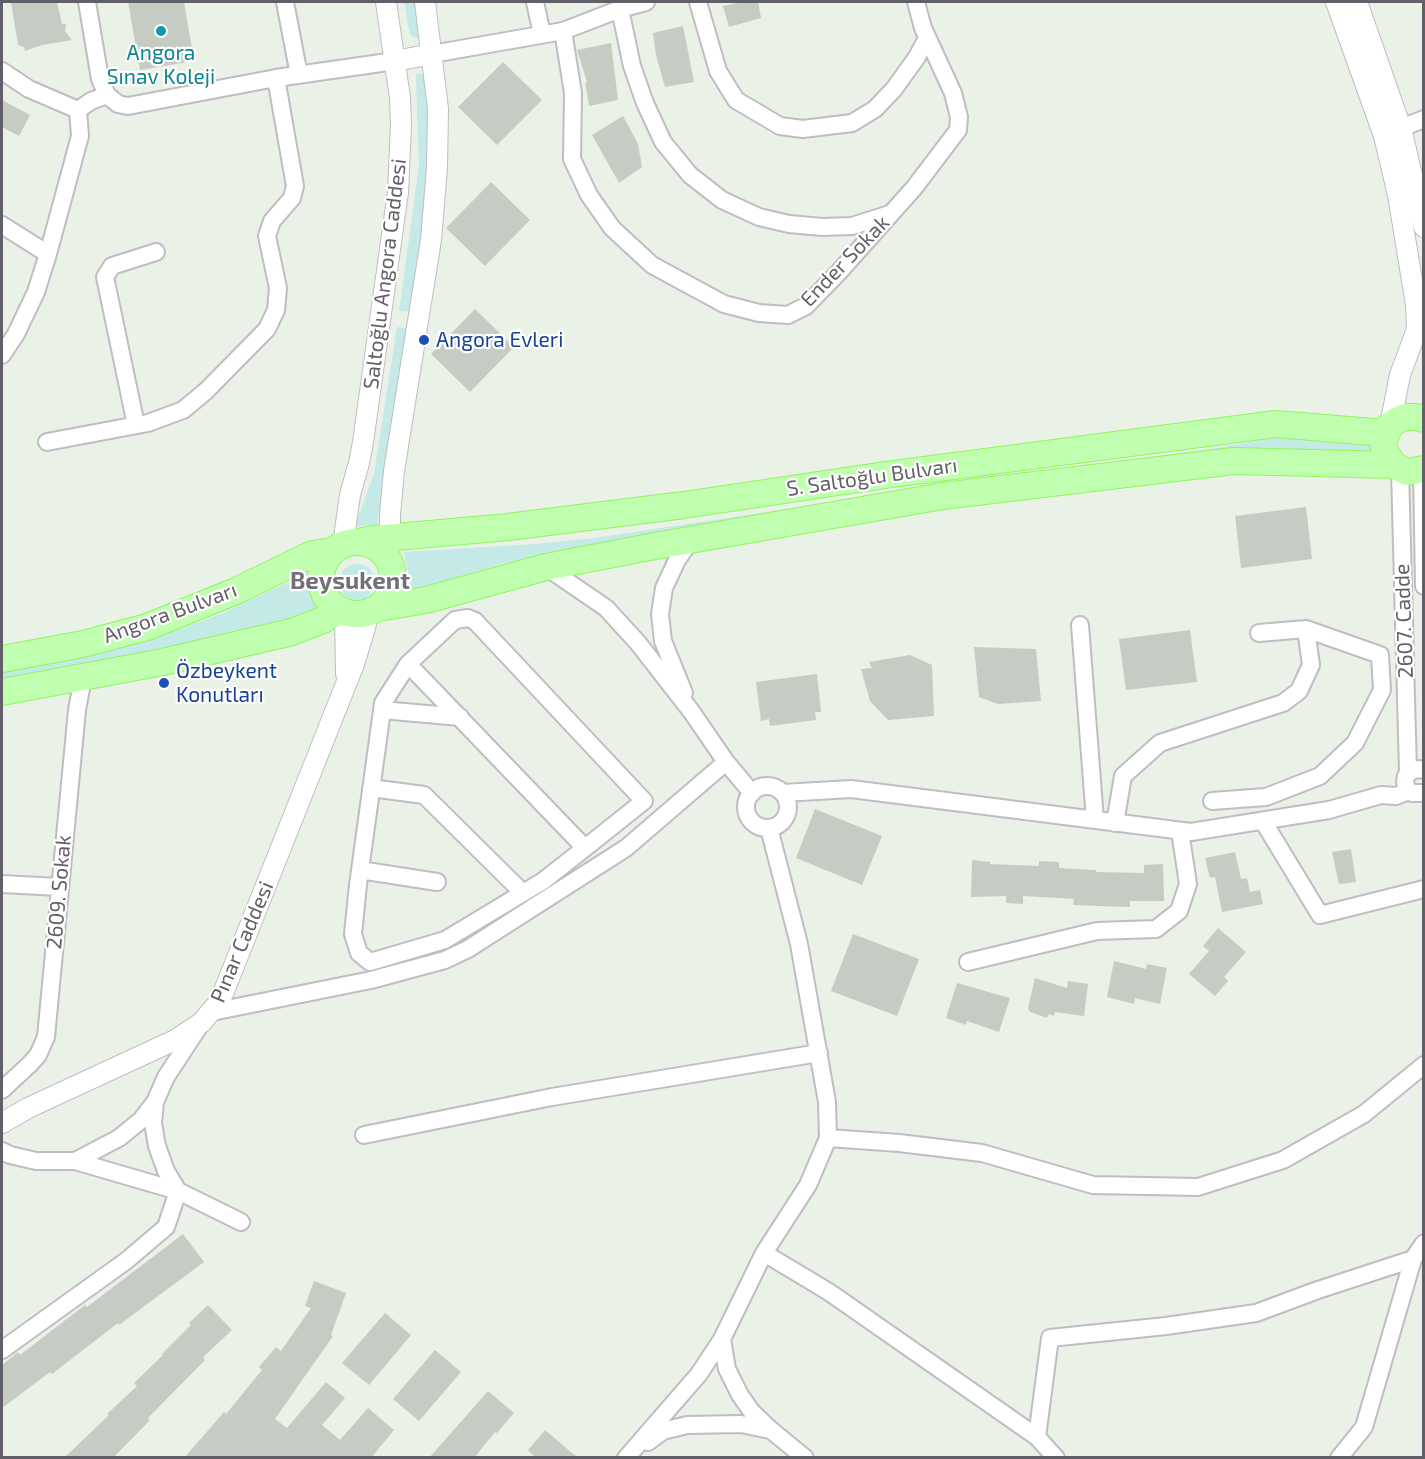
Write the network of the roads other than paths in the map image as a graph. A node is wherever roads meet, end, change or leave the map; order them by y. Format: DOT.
graph roads {
  1 [pos="87,2"];
  2 [pos="285,2"];
  3 [pos="386,2"];
  4 [pos="425,2"];
  5 [pos="535,2"];
  6 [pos="646,2"];
  7 [pos="698,2"];
  8 [pos="916,2"];
  9 [pos="1336,2"];
  10 [pos="1357,2"];
  11 [pos="620,9"];
  12 [pos="563,31"];
  13 [pos="542,34"];
  14 [pos="927,38"];
  15 [pos="432,54"];
  16 [pos="395,61"];
  17 [pos="2,71"];
  18 [pos="299,75"];
  19 [pos="276,78"];
  20 [pos="107,95"];
  21 [pos="78,110"];
  22 [pos="1424,118"];
  23 [pos="1392,132"];
  24 [pos="890,214"];
  25 [pos="2,225"];
  26 [pos="1424,227"];
  27 [pos="156,252"];
  28 [pos="48,254"];
  29 [pos="2,355"];
  30 [pos="1424,419"];
  31 [pos="136,425"];
  32 [pos="1388,429"];
  33 [pos="47,442"];
  34 [pos="1410,468"];
  35 [pos="390,537"];
  36 [pos="691,540"];
  37 [pos="345,546"];
  38 [pos="546,567"];
  39 [pos="1424,588"];
  40 [pos="1403,590"];
  41 [pos="358,611"];
  42 [pos="1080,625"];
  43 [pos="1306,629"];
  44 [pos="1259,633"];
  45 [pos="2,659"];
  46 [pos="408,663"];
  47 [pos="83,678"];
  48 [pos="2,692"];
  49 [pos="382,710"];
  50 [pos="690,711"];
  51 [pos="460,717"];
  52 [pos="726,762"];
  53 [pos="1414,782"];
  54 [pos="372,788"];
  55 [pos="752,792"];
  56 [pos="783,793"];
  57 [pos="1212,801"];
  58 [pos="1095,820"];
  59 [pos="1263,821"];
  60 [pos="1115,823"];
  61 [pos="769,828"];
  62 [pos="1180,831"];
  63 [pos="585,848"];
  64 [pos="360,870"];
  65 [pos="437,882"];
  66 [pos="2,884"];
  67 [pos="59,887"];
  68 [pos="1424,889"];
  69 [pos="523,893"];
  70 [pos="370,962"];
  71 [pos="968,962"];
  72 [pos="371,980"];
  73 [pos="207,1017"];
  74 [pos="819,1053"];
  75 [pos="1424,1065"];
  76 [pos="2,1090"];
  77 [pos="155,1102"];
  78 [pos="2,1123"];
  79 [pos="364,1135"];
  80 [pos="828,1138"];
  81 [pos="2,1151"];
  82 [pos="75,1161"];
  83 [pos="178,1191"];
  84 [pos="241,1222"];
  85 [pos="1424,1243"];
  86 [pos="764,1253"];
  87 [pos="1413,1259"];
  88 [pos="722,1339"];
  89 [pos="2,1350"];
  90 [pos="771,1430"];
  91 [pos="1037,1437"];
  92 [pos="627,1458"];
  93 [pos="805,1458"];
  94 [pos="1056,1458"];
  95 [pos="1339,1458"];
  1 -- 20 [label="street"];
  2 -- 18 [label="street"];
  3 -- 16 [label="street, Saltoğlu Angora Caddesi"];
  4 -- 15 [label="street, Saltoğlu Angora Caddesi"];
  5 -- 13 [label="street"];
  6 -- 11 [label="street"];
  7 -- 14 [label="street"];
  8 -- 14 [label="street, Ender Sokak"];
  9 -- 23 [label="street"];
  10 -- 23 [label="street"];
  11 -- 12 [label="street"];
  11 -- 24 [label="street"];
  12 -- 13 [label="street"];
  12 -- 24 [label="street, Ender Sokak"];
  13 -- 15 [label="street"];
  14 -- 24 [label="street, Ender Sokak"];
  15 -- 16 [label="street"];
  15 -- 35 [label="street, Saltoğlu Angora Caddesi"];
  16 -- 18 [label="street"];
  16 -- 37 [label="street, Saltoğlu Angora Caddesi"];
  17 -- 21 [label="street"];
  18 -- 19 [label="street"];
  19 -- 20 [label="street"];
  19 -- 31 [label="street"];
  20 -- 21 [label="street"];
  21 -- 28 [label="street"];
  22 -- 23 [label="street"];
  23 -- 26 [label="street"];
  23 -- 32 [label="street"];
  25 -- 28 [label="street"];
  27 -- 31 [label="street"];
  28 -- 29 [label="street"];
  30 -- 32 [label="main road, S. Saltoğlu Bulvarı"];
  31 -- 33 [label="street"];
  32 -- 34 [label="main road"];
  32 -- 35 [label="main road, S. Saltoğlu Bulvarı"];
  34 -- 36 [label="main road, S. Saltoğlu Bulvarı"];
  34 -- 39 [label="street, 2607. Cadde"];
  34 -- 40 [label="street, 2607. Cadde"];
  35 -- 37 [label="main road, S. Saltoğlu Bulvarı"];
  36 -- 38 [label="main road, S. Saltoğlu Bulvarı"];
  36 -- 50 [label="street"];
  37 -- 41 [label="main road"];
  37 -- 41 [label="main road"];
  37 -- 45 [label="main road, Angora Bulvarı"];
  38 -- 41 [label="main road, S. Saltoğlu Bulvarı"];
  38 -- 50 [label="street"];
  39 -- 40 [label="street"];
  40 -- 53 [label="street, 2607. Cadde"];
  41 -- 47 [label="main road, Angora Bulvarı"];
  41 -- 73 [label="street, Pınar Caddesi"];
  42 -- 58 [label="street"];
  43 -- 44 [label="street"];
  43 -- 57 [label="street"];
  43 -- 60 [label="street"];
  46 -- 49 [label="street"];
  46 -- 51 [label="street"];
  46 -- 63 [label="street"];
  47 -- 48 [label="main road, Angora Bulvarı"];
  47 -- 67 [label="street, 2609. Sokak"];
  49 -- 51 [label="street"];
  49 -- 54 [label="street"];
  50 -- 52 [label="street"];
  51 -- 63 [label="street"];
  52 -- 55 [label="street"];
  52 -- 72 [label="street"];
  53 -- 59 [label="street"];
  54 -- 64 [label="street"];
  54 -- 69 [label="street"];
  55 -- 56 [label="street"];
  55 -- 61 [label="street"];
  56 -- 58 [label="street"];
  56 -- 61 [label="street"];
  58 -- 60 [label="street"];
  59 -- 62 [label="street"];
  59 -- 68 [label="street"];
  60 -- 62 [label="street"];
  61 -- 74 [label="street"];
  62 -- 71 [label="street"];
  63 -- 69 [label="street"];
  64 -- 65 [label="street"];
  64 -- 70 [label="street"];
  66 -- 67 [label="street"];
  67 -- 76 [label="street, 2609. Sokak"];
  69 -- 70 [label="street"];
  70 -- 72 [label="street"];
  72 -- 73 [label="street"];
  73 -- 77 [label="street"];
  73 -- 78 [label="street, Pınar Caddesi"];
  74 -- 79 [label="street"];
  74 -- 80 [label="street"];
  75 -- 80 [label="street"];
  77 -- 82 [label="street"];
  77 -- 83 [label="street"];
  80 -- 86 [label="street"];
  81 -- 82 [label="street"];
  82 -- 83 [label="street"];
  83 -- 84 [label="street"];
  83 -- 89 [label="street"];
  85 -- 87 [label="street"];
  86 -- 88 [label="street"];
  86 -- 91 [label="street"];
  87 -- 91 [label="street"];
  87 -- 95 [label="street"];
  88 -- 90 [label="street"];
  88 -- 92 [label="street"];
  90 -- 92 [label="street"];
  90 -- 93 [label="street"];
  91 -- 94 [label="street"];
}
